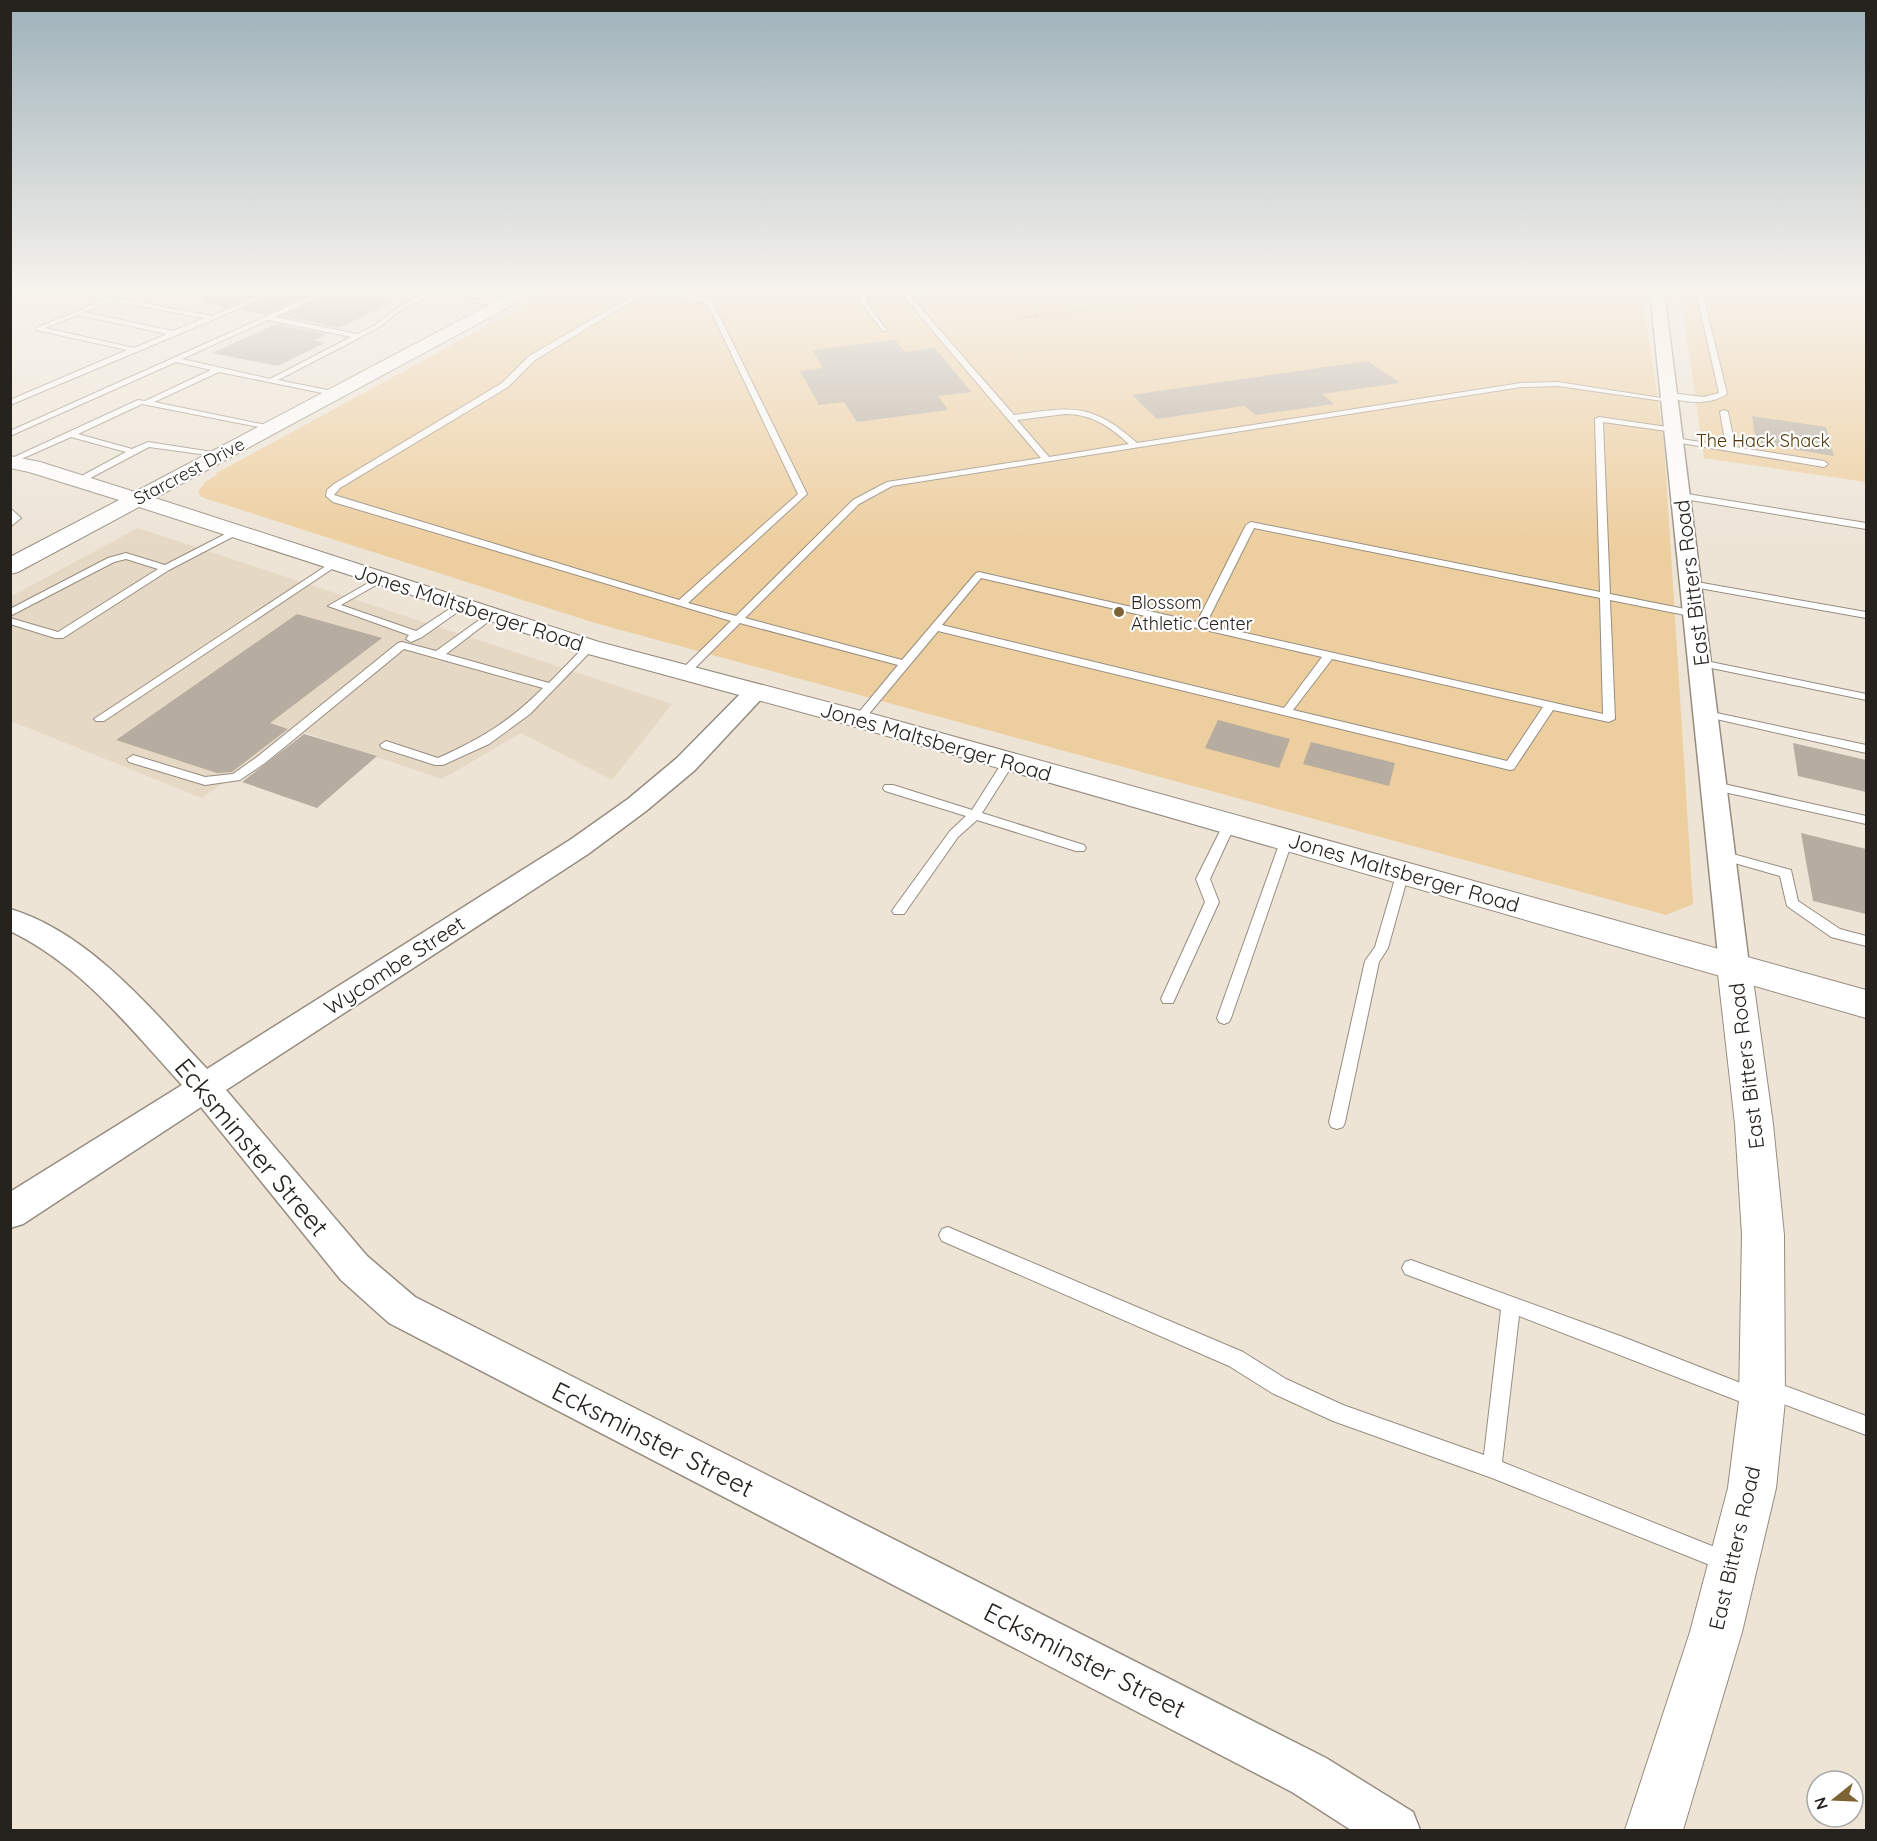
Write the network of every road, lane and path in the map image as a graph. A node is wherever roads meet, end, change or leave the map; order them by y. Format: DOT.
graph roads {
  1 [pos="72,377"];
  2 [pos="138,377"];
  3 [pos="202,377"];
  4 [pos="253,377"];
  5 [pos="279,377"];
  6 [pos="366,377"];
  7 [pos="513,377"];
  8 [pos="746,377"];
  9 [pos="977,377"];
  10 [pos="1667,377"];
  11 [pos="1719,377"];
  12 [pos="271,381"];
  13 [pos="334,394"];
  14 [pos="1670,398"];
  15 [pos="10,403"];
  16 [pos="146,403"];
  17 [pos="1724,412"];
  18 [pos="1012,418"];
  19 [pos="271,428"];
  20 [pos="10,434"];
  21 [pos="71,435"];
  22 [pos="1674,435"];
  23 [pos="1135,445"];
  24 [pos="1731,449"];
  25 [pos="134,452"];
  26 [pos="219,455"];
  27 [pos="1047,459"];
  28 [pos="11,462"];
  29 [pos="1824,464"];
  30 [pos="78,480"];
  31 [pos="1681,496"];
  32 [pos="137,499"];
  33 [pos="10,511"];
  34 [pos="10,524"];
  35 [pos="1866,526"];
  36 [pos="237,531"];
  37 [pos="14,562"];
  38 [pos="335,563"];
  39 [pos="166,567"];
  40 [pos="382,578"];
  41 [pos="1691,584"];
  42 [pos="1605,596"];
  43 [pos="464,604"];
  44 [pos="681,604"];
  45 [pos="10,614"];
  46 [pos="493,614"];
  47 [pos="1695,614"];
  48 [pos="1866,615"];
  49 [pos="738,620"];
  50 [pos="10,621"];
  51 [pos="1200,626"];
  52 [pos="936,627"];
  53 [pos="418,635"];
  54 [pos="402,645"];
  55 [pos="590,647"];
  56 [pos="438,655"];
  57 [pos="1329,655"];
  58 [pos="1701,663"];
  59 [pos="905,664"];
  60 [pos="686,671"];
  61 [pos="552,687"];
  62 [pos="756,691"];
  63 [pos="1866,697"];
  64 [pos="1550,706"];
  65 [pos="1287,711"];
  66 [pos="1707,714"];
  67 [pos="100,719"];
  68 [pos="859,719"];
  69 [pos="386,746"];
  70 [pos="1866,748"];
  71 [pos="133,759"];
  72 [pos="1009,761"];
  73 [pos="1715,786"];
  74 [pos="890,788"];
  75 [pos="974,816"];
  76 [pos="1866,820"];
  77 [pos="1230,823"];
  78 [pos="1287,839"];
  79 [pos="1080,848"];
  80 [pos="1722,855"];
  81 [pos="1403,872"];
  82 [pos="899,911"];
  83 [pos="10,919"];
  84 [pos="1866,941"];
  85 [pos="1734,965"];
  86 [pos="1168,999"];
  87 [pos="1866,1004"];
  88 [pos="1224,1018"];
  89 [pos="204,1087"];
  90 [pos="1337,1122"];
  91 [pos="10,1212"];
  92 [pos="948,1235"];
  93 [pos="1411,1268"];
  94 [pos="1511,1304"];
  95 [pos="1762,1393"];
  96 [pos="1866,1426"];
  97 [pos="1492,1468"];
  98 [pos="1733,1564"];
  99 [pos="1395,1830"];
  100 [pos="1654,1830"];
  1 -- 15 [label="lane"];
  2 -- 20 [label="lane"];
  3 -- 16 [label="lane"];
  4 -- 12 [label="lane"];
  5 -- 12 [label="lane"];
  6 -- 13 [label="main road, Starcrest Drive"];
  7 -- 44 [label="lane"];
  8 -- 44 [label="lane"];
  9 -- 18 [label="lane"];
  10 -- 14 [label="street, East Bitters Road"];
  11 -- 14 [label="lane"];
  12 -- 13 [label="lane"];
  13 -- 19 [label="main road, Starcrest Drive"];
  14 -- 22 [label="street, East Bitters Road"];
  14 -- 23 [label="lane"];
  16 -- 19 [label="lane"];
  16 -- 21 [label="lane"];
  17 -- 24 [label="lane"];
  18 -- 23 [label="lane"];
  18 -- 27 [label="lane"];
  19 -- 26 [label="main road, Starcrest Drive"];
  21 -- 25 [label="lane"];
  21 -- 28 [label="lane"];
  22 -- 24 [label="lane"];
  22 -- 31 [label="street, East Bitters Road"];
  22 -- 42 [label="lane"];
  23 -- 27 [label="lane"];
  24 -- 29 [label="lane"];
  25 -- 26 [label="lane"];
  25 -- 30 [label="lane"];
  26 -- 32 [label="main road, Starcrest Drive"];
  27 -- 49 [label="lane"];
  28 -- 30 [label="main road, Jones Maltsberger Road"];
  30 -- 32 [label="main road, Jones Maltsberger Road"];
  31 -- 35 [label="lane"];
  31 -- 41 [label="street, East Bitters Road"];
  32 -- 36 [label="main road, Jones Maltsberger Road"];
  32 -- 37 [label="main road, Starcrest Drive"];
  33 -- 34 [label="lane"];
  36 -- 38 [label="main road, Jones Maltsberger Road"];
  36 -- 39 [label="lane"];
  38 -- 40 [label="main road, Jones Maltsberger Road"];
  38 -- 67 [label="lane"];
  39 -- 45 [label="lane"];
  39 -- 50 [label="lane"];
  40 -- 43 [label="main road, Jones Maltsberger Road"];
  40 -- 53 [label="lane"];
  41 -- 47 [label="street, East Bitters Road"];
  41 -- 48 [label="lane"];
  42 -- 47 [label="lane"];
  42 -- 51 [label="lane"];
  42 -- 64 [label="lane"];
  43 -- 46 [label="main road, Jones Maltsberger Road"];
  43 -- 53 [label="lane"];
  44 -- 49 [label="lane"];
  46 -- 55 [label="main road, Jones Maltsberger Road"];
  46 -- 56 [label="lane"];
  47 -- 58 [label="street, East Bitters Road"];
  49 -- 59 [label="lane"];
  49 -- 60 [label="lane"];
  51 -- 52 [label="lane"];
  51 -- 57 [label="lane"];
  52 -- 59 [label="lane"];
  52 -- 65 [label="lane"];
  53 -- 54 [label="lane"];
  54 -- 56 [label="lane"];
  54 -- 71 [label="lane"];
  55 -- 60 [label="main road, Jones Maltsberger Road"];
  55 -- 61 [label="lane"];
  56 -- 61 [label="lane"];
  57 -- 64 [label="lane"];
  57 -- 65 [label="lane"];
  58 -- 63 [label="lane"];
  58 -- 66 [label="street, East Bitters Road"];
  59 -- 68 [label="lane"];
  60 -- 62 [label="main road, Jones Maltsberger Road"];
  61 -- 69 [label="lane"];
  62 -- 68 [label="main road, Jones Maltsberger Road"];
  62 -- 89 [label="street, Wycombe Street"];
  64 -- 65 [label="lane"];
  66 -- 70 [label="lane"];
  66 -- 73 [label="street, East Bitters Road"];
  68 -- 72 [label="main road, Jones Maltsberger Road"];
  72 -- 75 [label="lane"];
  72 -- 77 [label="main road, Jones Maltsberger Road"];
  73 -- 76 [label="lane"];
  73 -- 80 [label="street, East Bitters Road"];
  74 -- 75 [label="lane"];
  75 -- 79 [label="lane"];
  75 -- 82 [label="lane"];
  77 -- 78 [label="main road, Jones Maltsberger Road"];
  77 -- 86 [label="lane"];
  78 -- 81 [label="main road, Jones Maltsberger Road"];
  78 -- 88 [label="lane"];
  80 -- 84 [label="lane"];
  80 -- 85 [label="street, East Bitters Road"];
  81 -- 85 [label="main road, Jones Maltsberger Road"];
  81 -- 90 [label="lane"];
  83 -- 89 [label="street, Ecksminster Street"];
  85 -- 87 [label="main road, Jones Maltsberger Road"];
  85 -- 95 [label="main road, East Bitters Road"];
  89 -- 91 [label="street, Wycombe Street"];
  89 -- 99 [label="street, Ecksminster Street"];
  92 -- 97 [label="lane"];
  93 -- 94 [label="lane"];
  94 -- 95 [label="lane"];
  94 -- 97 [label="lane"];
  95 -- 96 [label="lane"];
  95 -- 98 [label="main road, East Bitters Road"];
  97 -- 98 [label="lane"];
  98 -- 100 [label="main road, East Bitters Road"];
}
